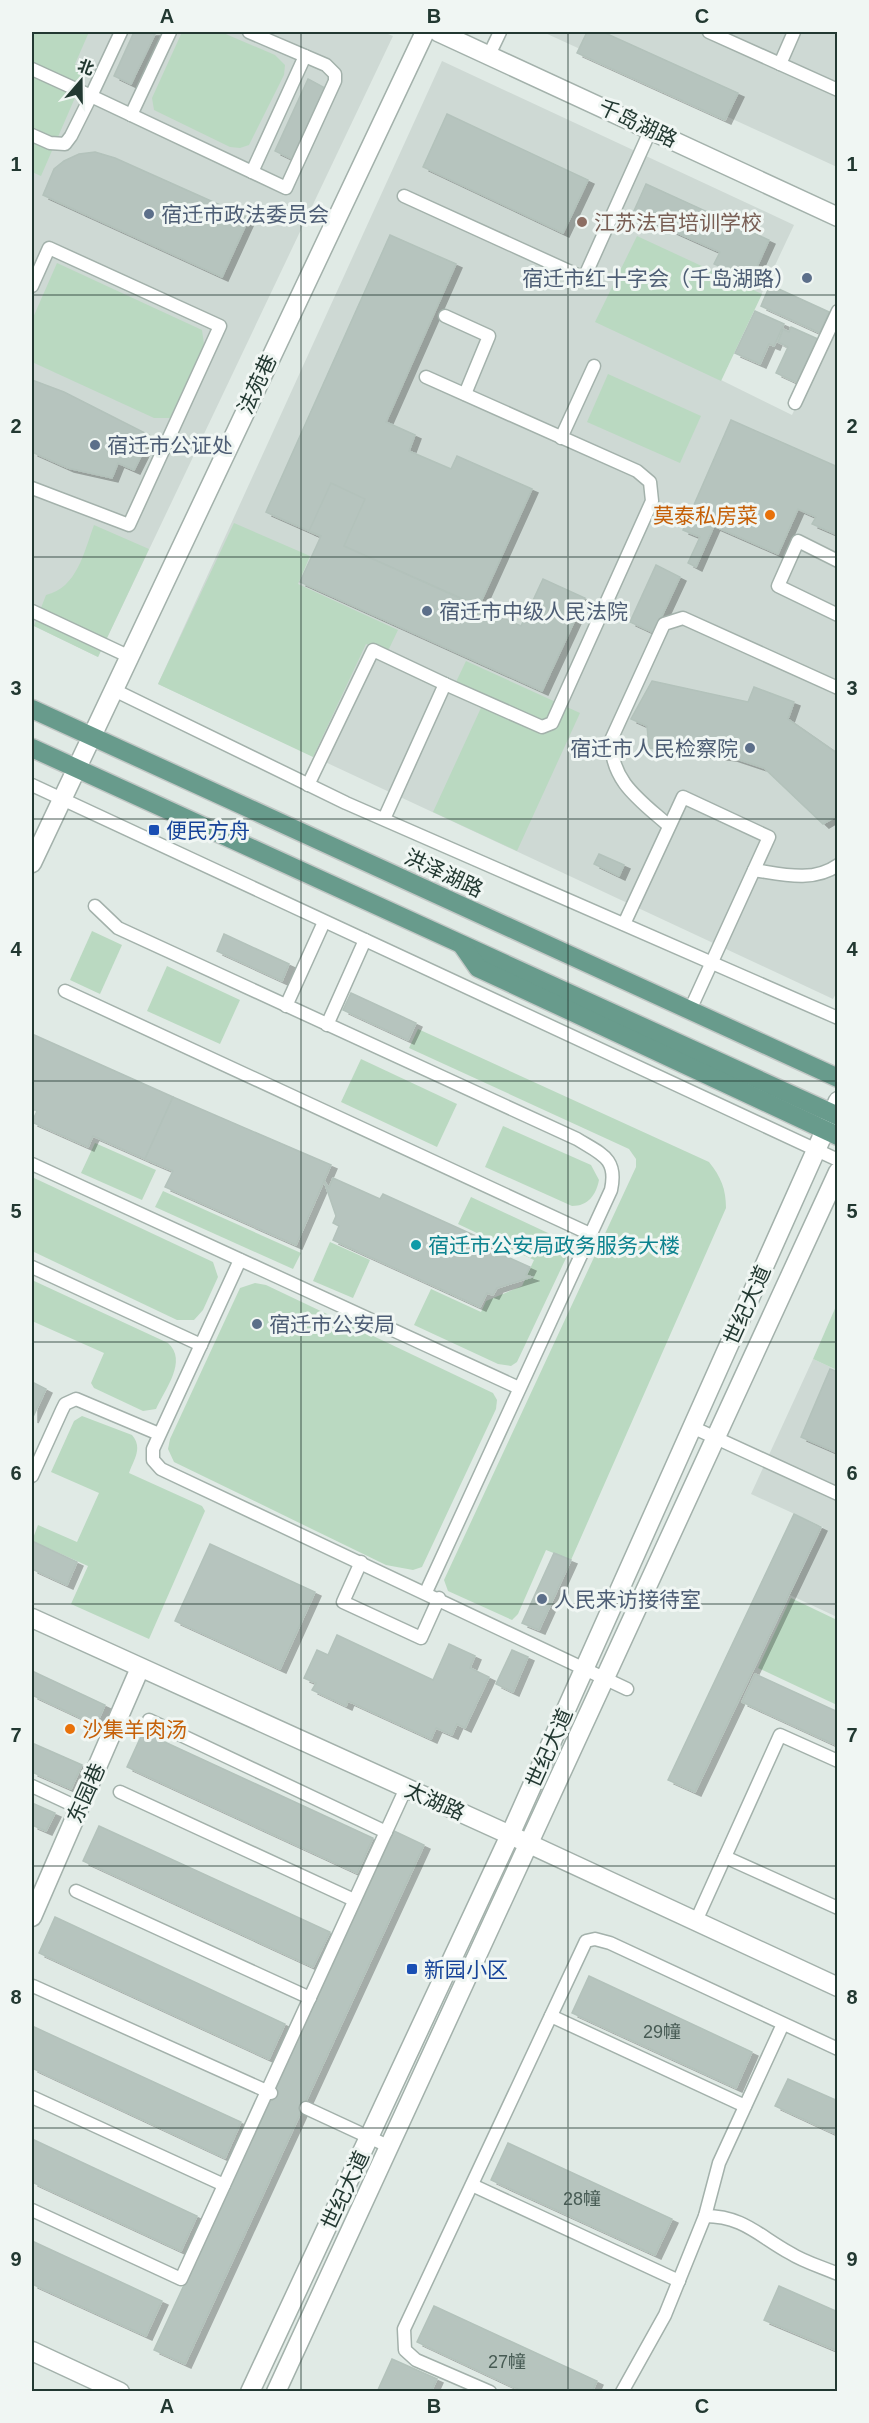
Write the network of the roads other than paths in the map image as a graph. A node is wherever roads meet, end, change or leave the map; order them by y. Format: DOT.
graph roads {
  1 [pos="121,32"];
  2 [pos="170,32"];
  3 [pos="251,32"];
  4 [pos="425,32"];
  5 [pos="438,32"];
  6 [pos="500,32"];
  7 [pos="709,32"];
  8 [pos="794,32"];
  9 [pos="489,55"];
  10 [pos="305,56"];
  11 [pos="780,64"];
  12 [pos="32,69"];
  13 [pos="837,90"];
  14 [pos="91,96"];
  15 [pos="131,115"];
  16 [pos="651,129"];
  17 [pos="32,135"];
  18 [pos="252,172"];
  19 [pos="404,196"];
  20 [pos="837,217"];
  21 [pos="32,286"];
  22 [pos="837,311"];
  23 [pos="445,316"];
  24 [pos="594,366"];
  25 [pos="426,377"];
  26 [pos="465,394"];
  27 [pos="795,403"];
  28 [pos="561,438"];
  29 [pos="32,490"];
  30 [pos="837,561"];
  31 [pos="32,611"];
  32 [pos="837,615"];
  33 [pos="128,656"];
  34 [pos="445,684"];
  35 [pos="837,688"];
  36 [pos="112,689"];
  37 [pos="32,709"];
  38 [pos="90,736"];
  39 [pos="32,748"];
  40 [pos="76,768"];
  41 [pos="32,785"];
  42 [pos="308,785"];
  43 [pos="61,799"];
  44 [pos="384,819"];
  45 [pos="669,826"];
  46 [pos="32,863"];
  47 [pos="837,865"];
  48 [pos="754,870"];
  49 [pos="96,906"];
  50 [pos="324,922"];
  51 [pos="624,924"];
  52 [pos="365,940"];
  53 [pos="461,944"];
  54 [pos="711,962"];
  55 [pos="65,991"];
  56 [pos="286,1006"];
  57 [pos="690,1011"];
  58 [pos="837,1018"];
  59 [pos="327,1025"];
  60 [pos="837,1078"];
  61 [pos="836,1110"];
  62 [pos="831,1133"];
  63 [pos="816,1150"];
  64 [pos="837,1160"];
  65 [pos="32,1164"];
  66 [pos="837,1172"];
  67 [pos="590,1234"];
  68 [pos="240,1260"];
  69 [pos="32,1267"];
  70 [pos="201,1345"];
  71 [pos="519,1388"];
  72 [pos="692,1427"];
  73 [pos="159,1434"];
  74 [pos="715,1437"];
  75 [pos="32,1476"];
  76 [pos="837,1494"];
  77 [pos="361,1562"];
  78 [pos="426,1592"];
  79 [pos="439,1599"];
  80 [pos="32,1618"];
  81 [pos="140,1668"];
  82 [pos="585,1668"];
  83 [pos="604,1677"];
  84 [pos="627,1689"];
  85 [pos="149,1720"];
  86 [pos="837,1761"];
  87 [pos="32,1786"];
  88 [pos="406,1788"];
  89 [pos="120,1792"];
  90 [pos="79,1808"];
  91 [pos="386,1832"];
  92 [pos="510,1835"];
  93 [pos="527,1843"];
  94 [pos="725,1857"];
  95 [pos="76,1891"];
  96 [pos="354,1900"];
  97 [pos="837,1908"];
  98 [pos="32,1914"];
  99 [pos="696,1921"];
  100 [pos="33,1986"];
  101 [pos="837,1987"];
  102 [pos="310,1998"];
  103 [pos="551,2016"];
  104 [pos="783,2024"];
  105 [pos="837,2049"];
  106 [pos="269,2092"];
  107 [pos="32,2097"];
  108 [pos="745,2106"];
  109 [pos="306,2108"];
  110 [pos="369,2137"];
  111 [pos="388,2146"];
  112 [pos="224,2185"];
  113 [pos="471,2185"];
  114 [pos="32,2210"];
  115 [pos="705,2216"];
  116 [pos="837,2274"];
  117 [pos="679,2281"];
  118 [pos="32,2350"];
  119 [pos="120,2391"];
  120 [pos="250,2391"];
  121 [pos="276,2391"];
  122 [pos="490,2391"];
  123 [pos="622,2391"];
  1 -- 14 [label="lane"];
  2 -- 15 [label="lane"];
  3 -- 10 [label="lane"];
  4 -- 33 [label="street, 法苑巷"];
  5 -- 9 [label="street, 千岛湖路"];
  6 -- 9 [label="lane"];
  7 -- 11 [label="lane"];
  8 -- 11 [label="lane"];
  9 -- 16 [label="street, 千岛湖路"];
  10 -- 18 [label="lane"];
  10 -- 18 [label="lane"];
  11 -- 13 [label="lane"];
  12 -- 14 [label="lane"];
  14 -- 15 [label="lane"];
  14 -- 17 [label="lane"];
  15 -- 18 [label="lane"];
  16 -- 19 [label="lane"];
  16 -- 20 [label="street, 千岛湖路"];
  21 -- 29 [label="lane"];
  22 -- 27 [label="lane"];
  23 -- 26 [label="lane"];
  24 -- 28 [label="lane"];
  25 -- 26 [label="lane"];
  26 -- 28 [label="lane"];
  28 -- 34 [label="lane"];
  30 -- 32 [label="lane"];
  31 -- 33 [label="lane"];
  33 -- 36 [label="street, 法苑巷"];
  34 -- 42 [label="lane"];
  34 -- 44 [label="lane"];
  35 -- 45 [label="lane"];
  36 -- 38 [label="street, 法苑巷"];
  36 -- 42 [label="lane"];
  37 -- 38 [label="main road, 洪泽湖路"];
  38 -- 40 [label="street, 法苑巷"];
  38 -- 57 [label="main road, 洪泽湖路"];
  39 -- 40 [label="main road"];
  40 -- 43 [label="street, 法苑巷"];
  40 -- 53 [label="main road"];
  41 -- 43 [label="lane"];
  42 -- 44 [label="lane"];
  43 -- 46 [label="street, 法苑巷"];
  43 -- 50 [label="lane"];
  44 -- 51 [label="lane"];
  45 -- 48 [label="lane"];
  45 -- 51 [label="lane"];
  47 -- 48 [label="lane"];
  48 -- 54 [label="lane"];
  49 -- 56 [label="lane"];
  50 -- 52 [label="lane"];
  50 -- 56 [label="lane"];
  51 -- 54 [label="lane"];
  52 -- 59 [label="lane"];
  52 -- 63 [label="lane"];
  53 -- 61 [label="main road"];
  53 -- 62 [label="main road"];
  54 -- 57 [label="lane"];
  54 -- 58 [label="lane"];
  55 -- 67 [label="lane"];
  56 -- 59 [label="lane"];
  57 -- 60 [label="main road, 洪泽湖路"];
  59 -- 67 [label="lane"];
  61 -- 62 [label="street, 世纪大道"];
  62 -- 63 [label="street, 世纪大道"];
  63 -- 64 [label="lane"];
  63 -- 72 [label="street, 世纪大道"];
  65 -- 68 [label="lane"];
  66 -- 74 [label="street, 世纪大道"];
  67 -- 71 [label="lane"];
  68 -- 70 [label="lane"];
  68 -- 71 [label="lane"];
  69 -- 70 [label="lane"];
  70 -- 73 [label="lane"];
  71 -- 78 [label="lane"];
  72 -- 74 [label="lane"];
  72 -- 82 [label="street, 世纪大道"];
  73 -- 75 [label="lane"];
  73 -- 77 [label="lane"];
  74 -- 76 [label="lane"];
  74 -- 83 [label="street, 世纪大道"];
  77 -- 78 [label="lane"];
  77 -- 79 [label="lane"];
  78 -- 79 [label="lane"];
  79 -- 82 [label="lane"];
  80 -- 81 [label="street, 太湖路"];
  81 -- 88 [label="street, 太湖路"];
  81 -- 90 [label="street, 东园巷"];
  82 -- 83 [label="lane"];
  82 -- 92 [label="street, 世纪大道"];
  83 -- 84 [label="lane"];
  83 -- 93 [label="street, 世纪大道"];
  85 -- 91 [label="lane"];
  86 -- 94 [label="lane"];
  87 -- 90 [label="lane"];
  88 -- 91 [label="lane"];
  88 -- 92 [label="street, 太湖路"];
  89 -- 96 [label="lane"];
  90 -- 98 [label="street, 东园巷"];
  91 -- 96 [label="lane"];
  92 -- 93 [label="street, 太湖路"];
  92 -- 110 [label="street, 世纪大道"];
  93 -- 99 [label="street, 太湖路"];
  93 -- 111 [label="street, 世纪大道"];
  94 -- 97 [label="lane"];
  94 -- 99 [label="lane"];
  95 -- 102 [label="lane"];
  96 -- 102 [label="lane"];
  99 -- 101 [label="street, 太湖路"];
  100 -- 106 [label="lane"];
  102 -- 106 [label="lane"];
  103 -- 104 [label="lane"];
  103 -- 108 [label="lane"];
  103 -- 113 [label="lane"];
  104 -- 105 [label="lane"];
  104 -- 108 [label="lane"];
  106 -- 112 [label="lane"];
  107 -- 112 [label="lane"];
  108 -- 115 [label="lane"];
  109 -- 110 [label="lane"];
  110 -- 111 [label="lane"];
  110 -- 120 [label="street, 世纪大道"];
  111 -- 121 [label="street, 世纪大道"];
  112 -- 114 [label="lane"];
  113 -- 117 [label="lane"];
  113 -- 122 [label="lane"];
  115 -- 116 [label="lane"];
  115 -- 117 [label="lane"];
  117 -- 123 [label="lane"];
  118 -- 119 [label="street"];
}
